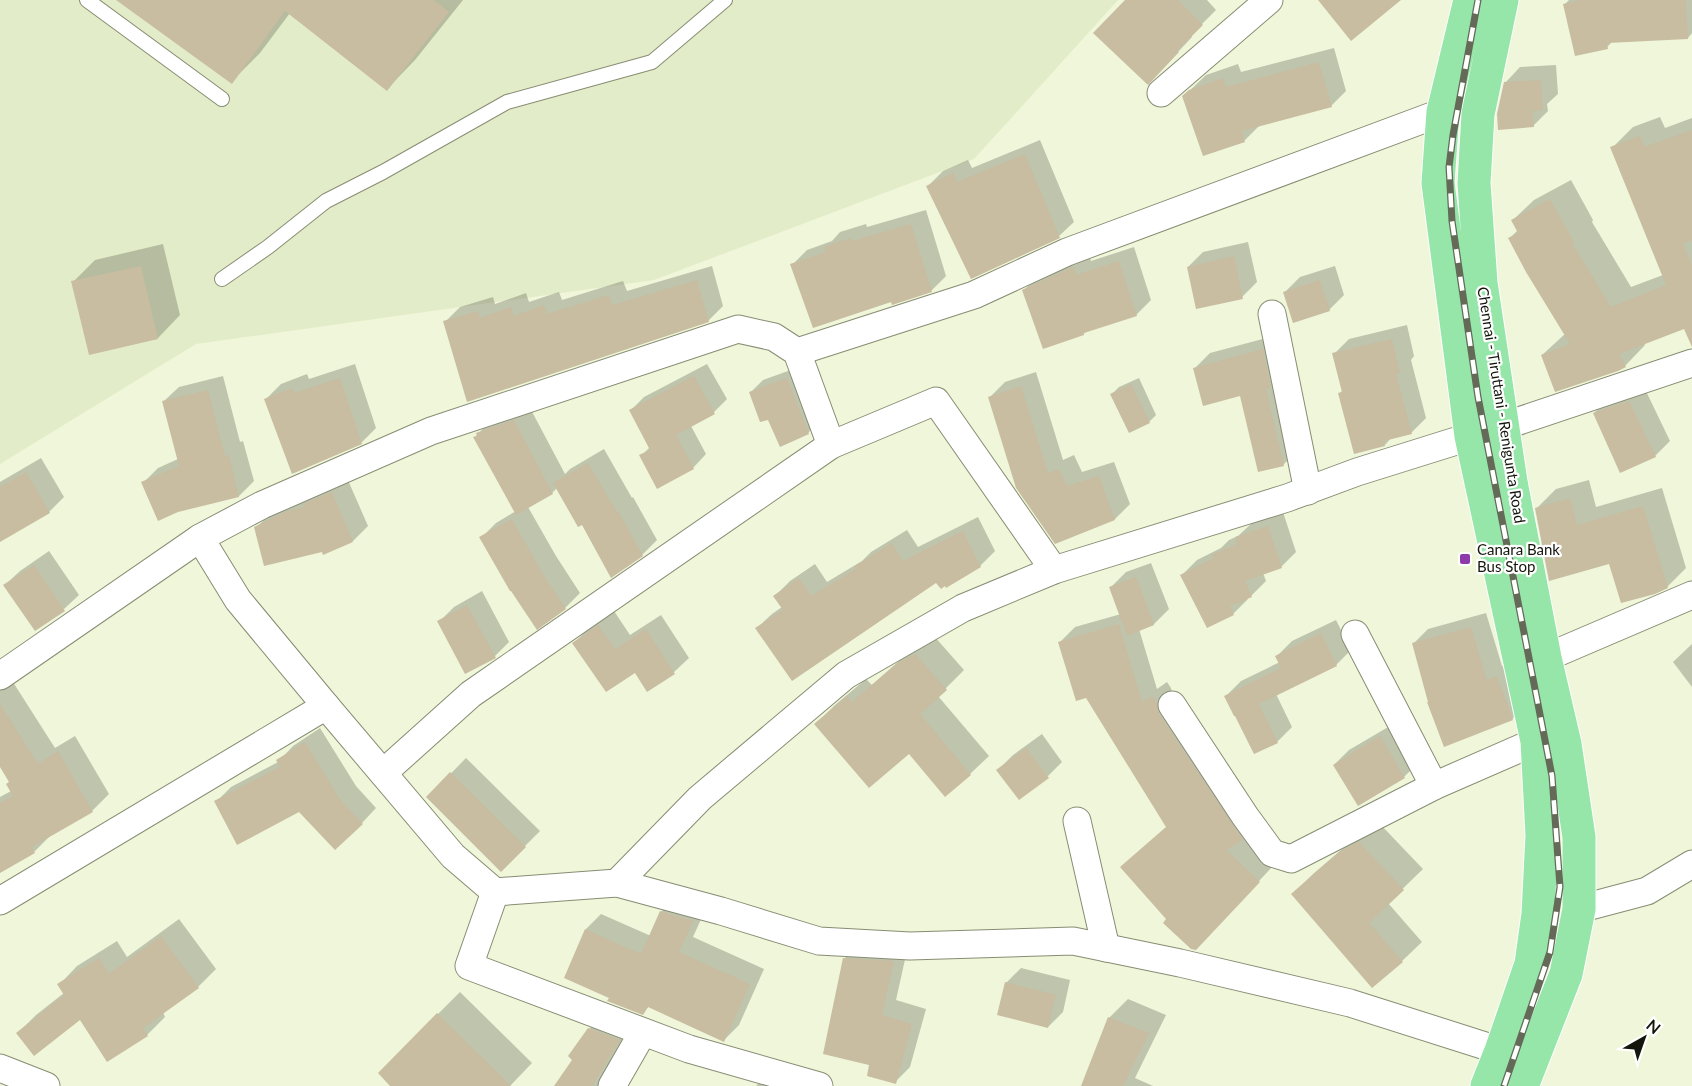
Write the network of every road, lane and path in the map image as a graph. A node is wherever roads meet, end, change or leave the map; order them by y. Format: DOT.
graph roads {
  1 [pos="87,0"];
  2 [pos="725,0"];
  3 [pos="1269,0"];
  4 [pos="1470,0"];
  5 [pos="1502,0"];
  6 [pos="1161,93"];
  7 [pos="222,99"];
  8 [pos="1443,112"];
  9 [pos="222,279"];
  10 [pos="1272,314"];
  11 [pos="797,352"];
  12 [pos="1691,365"];
  13 [pos="1504,426"];
  14 [pos="1471,435"];
  15 [pos="831,445"];
  16 [pos="1308,491"];
  17 [pos="200,538"];
  18 [pos="1054,570"];
  19 [pos="1692,595"];
  20 [pos="1355,634"];
  21 [pos="1545,658"];
  22 [pos="0,676"];
  23 [pos="1172,705"];
  24 [pos="326,706"];
  25 [pos="1536,741"];
  26 [pos="383,773"];
  27 [pos="1434,786"];
  28 [pos="1077,820"];
  29 [pos="1692,864"];
  30 [pos="617,883"];
  31 [pos="495,892"];
  32 [pos="0,901"];
  33 [pos="1580,909"];
  34 [pos="1106,948"];
  35 [pos="643,1032"];
  36 [pos="1501,1052"];
  37 [pos="0,1068"];
  38 [pos="46,1086"];
  39 [pos="612,1086"];
  40 [pos="819,1086"];
  41 [pos="1487,1086"];
  42 [pos="1522,1086"];
  1 -- 7 [label="lane"];
  2 -- 9 [label="lane"];
  3 -- 6 [label="street"];
  4 -- 8 [label="highway, Chennai - Tiruttani - Renigunta Road"];
  5 -- 13 [label="highway, Chennai - Tiruttani - Renigunta Road"];
  8 -- 11 [label="street"];
  8 -- 14 [label="highway, Chennai - Tiruttani - Renigunta Road"];
  10 -- 16 [label="street"];
  11 -- 15 [label="street"];
  11 -- 17 [label="street"];
  12 -- 13 [label="street"];
  13 -- 14 [label="street"];
  13 -- 21 [label="highway, Chennai - Tiruttani - Renigunta Road"];
  14 -- 16 [label="street"];
  14 -- 25 [label="highway, Chennai - Tiruttani - Renigunta Road"];
  15 -- 18 [label="street"];
  15 -- 26 [label="street"];
  16 -- 18 [label="street"];
  17 -- 22 [label="street"];
  17 -- 24 [label="street"];
  18 -- 30 [label="street"];
  19 -- 21 [label="street"];
  20 -- 27 [label="street"];
  21 -- 33 [label="highway, Chennai - Tiruttani - Renigunta Road"];
  23 -- 27 [label="street"];
  24 -- 26 [label="street"];
  24 -- 32 [label="street"];
  25 -- 27 [label="street"];
  25 -- 36 [label="highway, Chennai - Tiruttani - Renigunta Road"];
  26 -- 31 [label="street"];
  28 -- 34 [label="street"];
  29 -- 33 [label="street"];
  30 -- 31 [label="street"];
  30 -- 34 [label="street"];
  31 -- 35 [label="street"];
  33 -- 42 [label="highway, Chennai - Tiruttani - Renigunta Road"];
  34 -- 36 [label="street"];
  35 -- 39 [label="street"];
  35 -- 40 [label="street"];
  36 -- 41 [label="highway, Chennai - Tiruttani - Renigunta Road"];
  37 -- 38 [label="street"];
}
